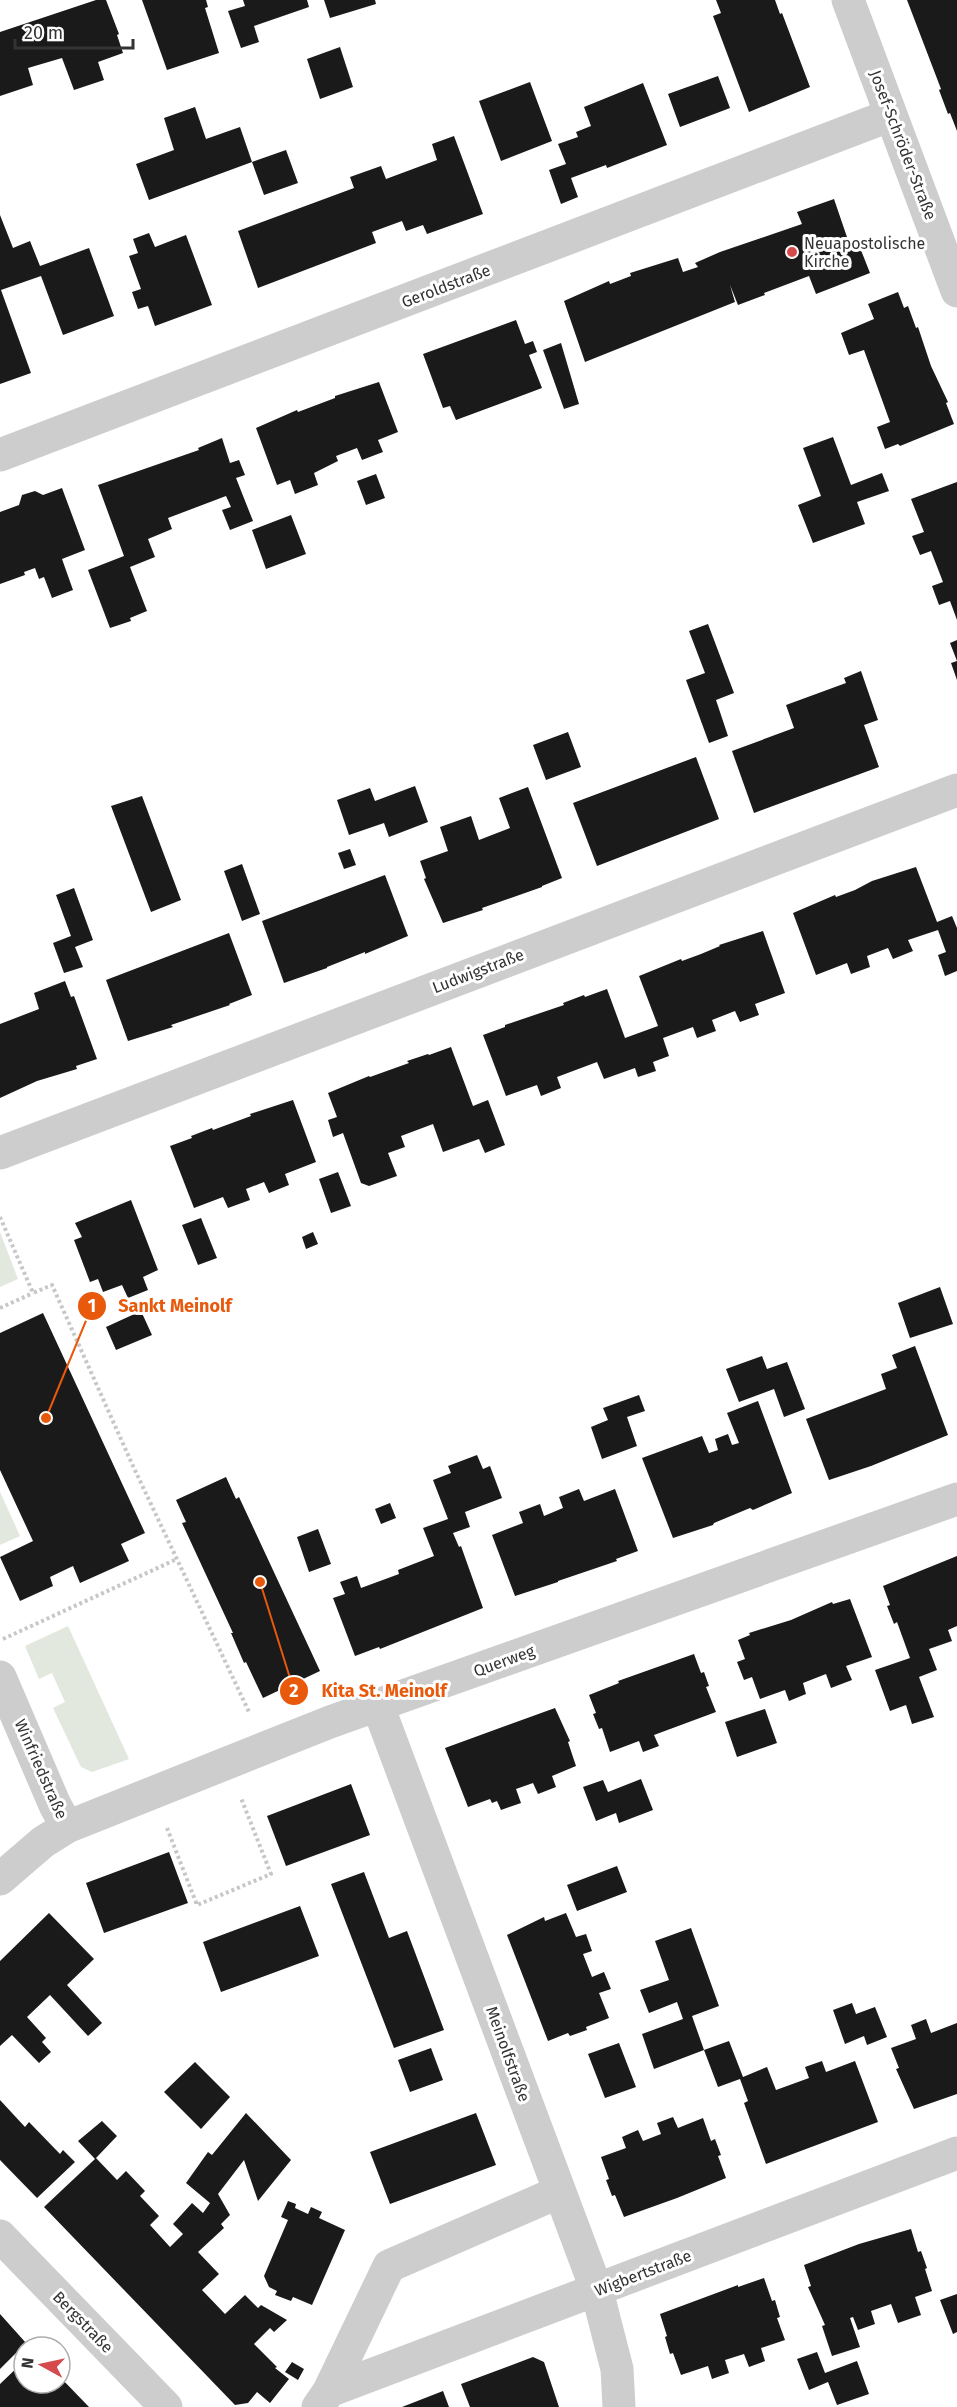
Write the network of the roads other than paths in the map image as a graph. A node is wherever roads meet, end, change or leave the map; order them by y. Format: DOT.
graph roads {
  1 [pos="848,0"];
  2 [pos="891,115"];
  3 [pos="957,291"];
  4 [pos="0,455"];
  5 [pos="957,790"];
  6 [pos="0,1153"];
  7 [pos="957,1499"];
  8 [pos="0,1677"];
  9 [pos="378,1706"];
  10 [pos="67,1827"];
  11 [pos="0,1879"];
  12 [pos="957,2153"];
  13 [pos="559,2192"];
  14 [pos="0,2236"];
  15 [pos="597,2291"];
  16 [pos="323,2399"];
  17 [pos="166,2407"];
  18 [pos="619,2407"];
  1 -- 2 [label="street, Josef-Schröder-Straße"];
  2 -- 3 [label="street, Josef-Schröder-Straße"];
  2 -- 4 [label="street, Geroldstraße"];
  5 -- 6 [label="street, Ludwigstraße"];
  7 -- 9 [label="street, Querweg"];
  8 -- 10 [label="street, Winfriedstraße"];
  9 -- 10 [label="street, Querweg"];
  9 -- 13 [label="street, Meinolfstraße"];
  10 -- 11 [label="street, Querweg"];
  12 -- 15 [label="street, Wigbertstraße"];
  13 -- 15 [label="street, Meinolfstraße"];
  13 -- 16 [label="street, Wigbertstraße"];
  14 -- 17 [label="street, Bergstraße"];
  15 -- 16 [label="street, Wigbertstraße"];
  15 -- 18 [label="street, Meinolfstraße"];
}
